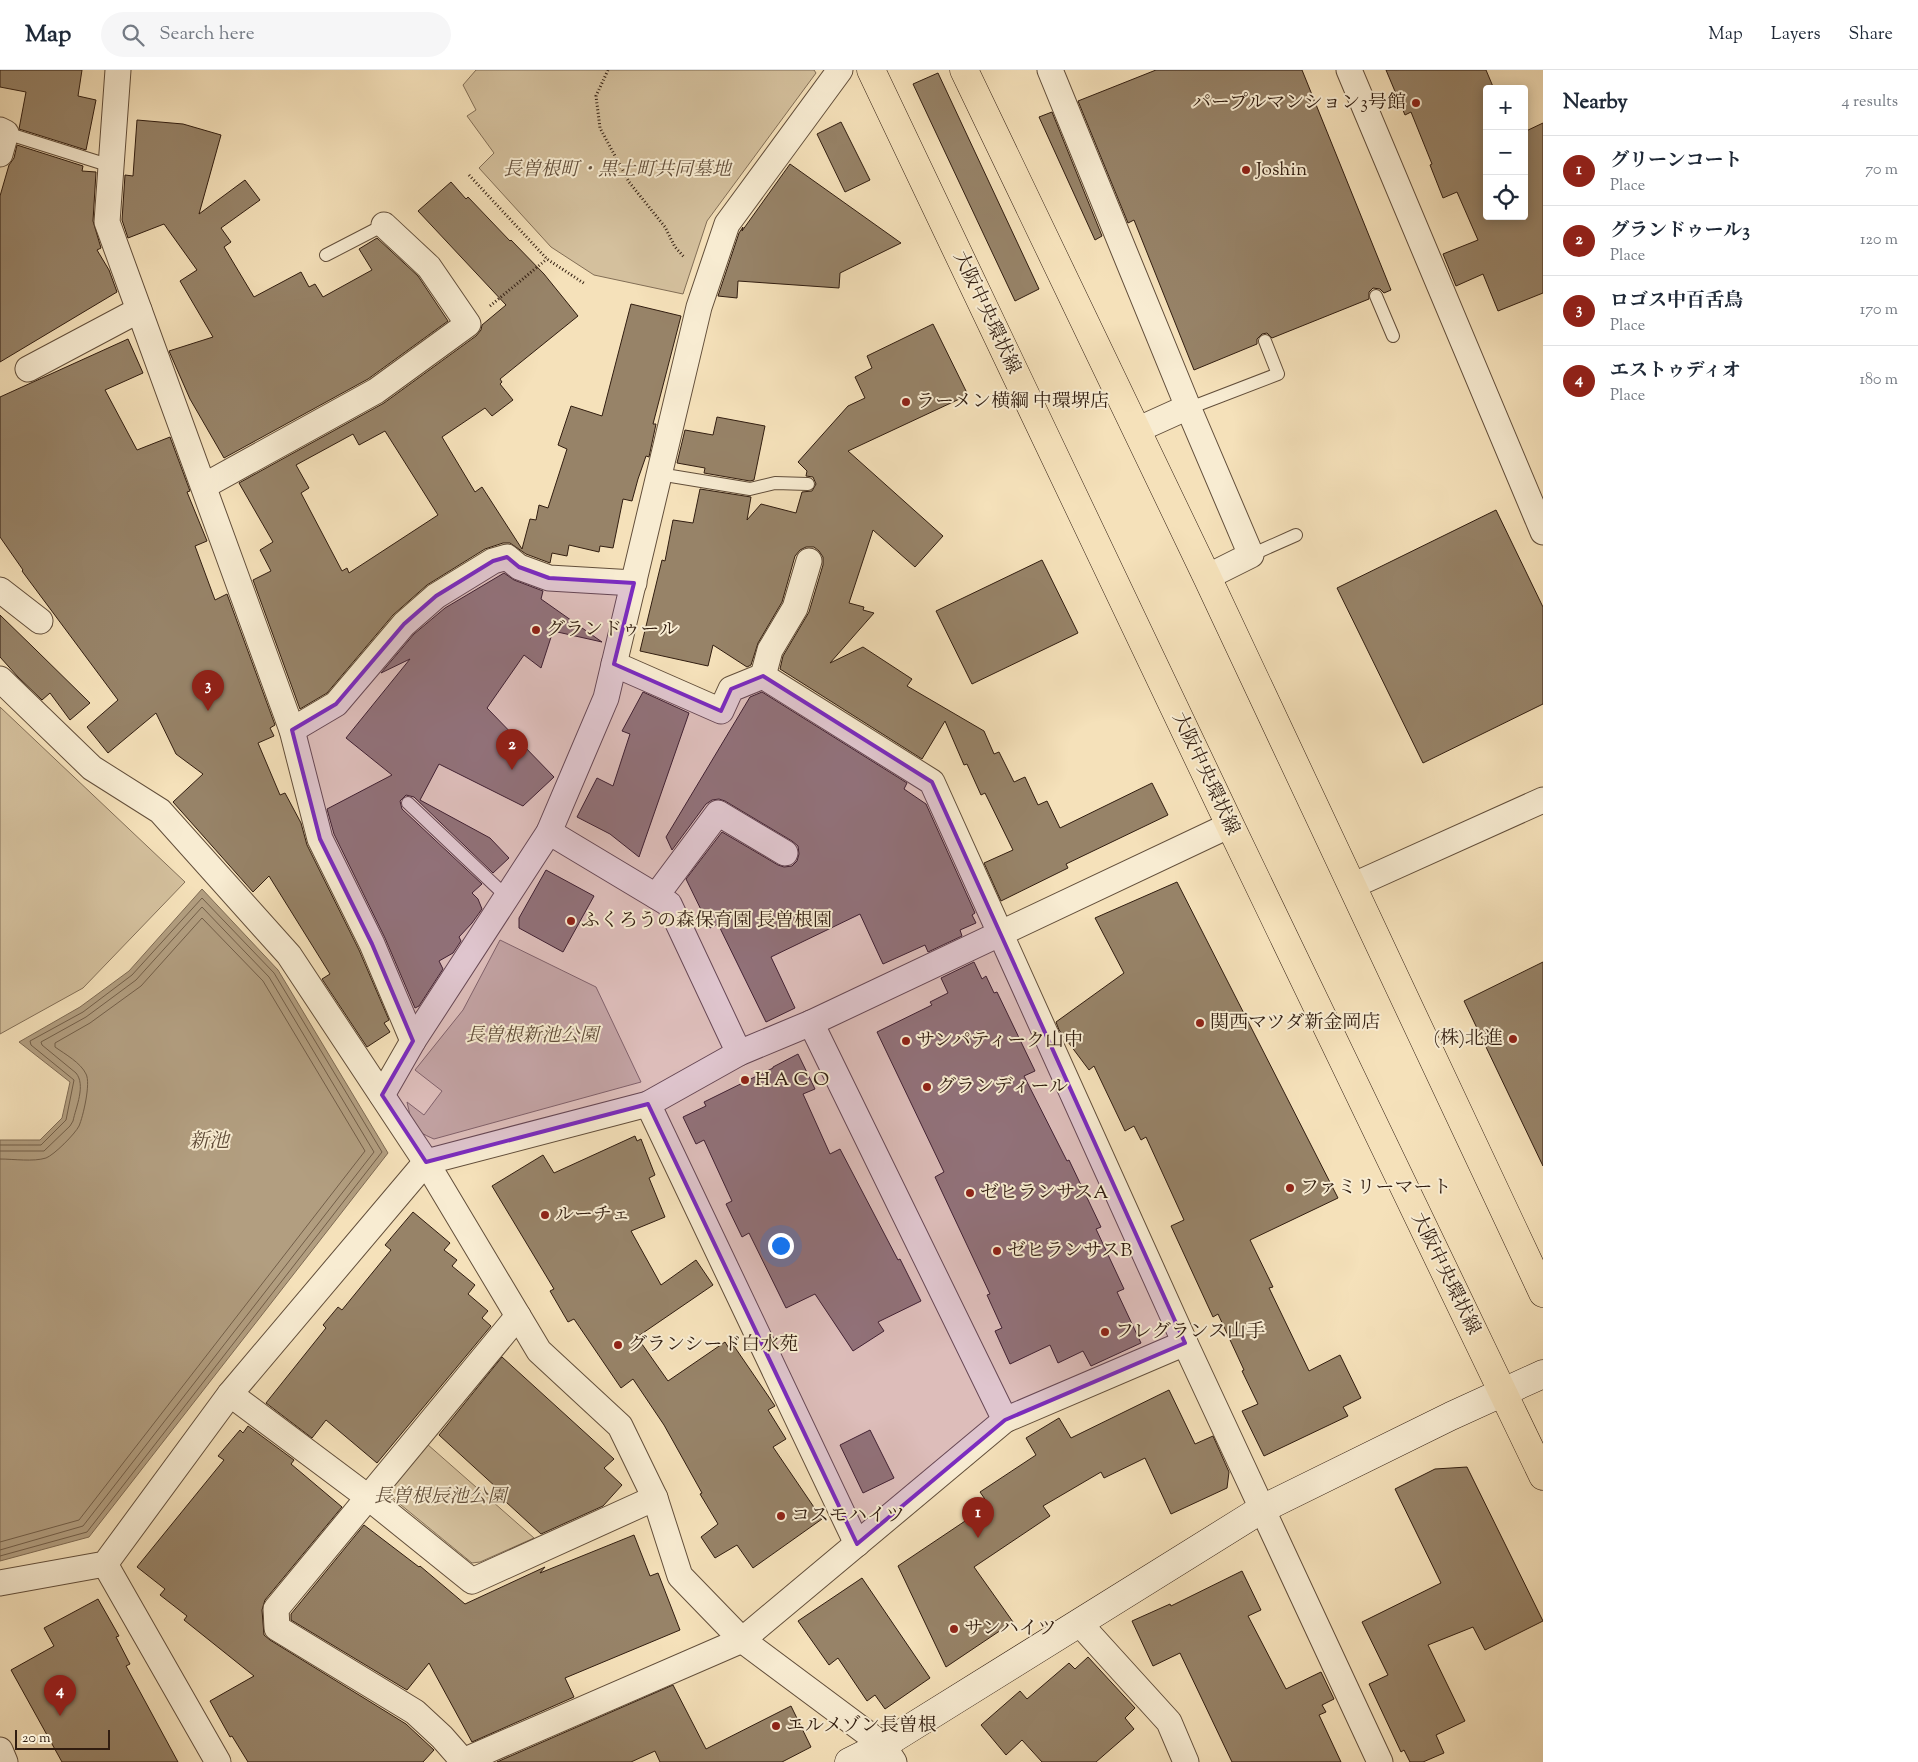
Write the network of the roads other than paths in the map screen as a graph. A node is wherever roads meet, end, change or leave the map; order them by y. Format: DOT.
graph roads {
  1 [pos="118,70"];
  2 [pos="840,70"];
  3 [pos="870,70"];
  4 [pos="964,70"];
  5 [pos="1050,70"];
  6 [pos="1349,70"];
  7 [pos="2,139"];
  8 [pos="111,166"];
  9 [pos="384,225"];
  10 [pos="326,255"];
  11 [pos="1376,296"];
  12 [pos="139,310"];
  13 [pos="1393,336"];
  14 [pos="1265,341"];
  15 [pos="28,369"];
  16 [pos="1188,406"];
  17 [pos="1137,430"];
  18 [pos="659,474"];
  19 [pos="808,484"];
  20 [pos="204,486"];
  21 [pos="1543,532"];
  22 [pos="1296,535"];
  23 [pos="1251,555"];
  24 [pos="809,561"];
  25 [pos="1208,577"];
  26 [pos="634,582"];
  27 [pos="0,590"];
  28 [pos="40,621"];
  29 [pos="614,664"];
  30 [pos="763,676"];
  31 [pos="0,679"];
  32 [pos="292,730"];
  33 [pos="1543,800"];
  34 [pos="408,803"];
  35 [pos="1230,825"];
  36 [pos="549,832"];
  37 [pos="786,852"];
  38 [pos="1352,886"];
  39 [pos="656,896"];
  40 [pos="507,897"];
  41 [pos="1000,934"];
  42 [pos="810,1023"];
  43 [pos="413,1041"];
  44 [pos="739,1054"];
  45 [pos="382,1095"];
  46 [pos="648,1104"];
  47 [pos="426,1162"];
  48 [pos="1543,1293"];
  49 [pos="518,1316"];
  50 [pos="1185,1342"];
  51 [pos="1543,1374"];
  52 [pos="1503,1393"];
  53 [pos="230,1394"];
  54 [pos="1005,1420"];
  55 [pos="1543,1476"];
  56 [pos="368,1498"];
  57 [pos="655,1498"];
  58 [pos="1262,1509"];
  59 [pos="857,1544"];
  60 [pos="105,1564"];
  61 [pos="0,1583"];
  62 [pos="1080,1624"];
  63 [pos="742,1640"];
  64 [pos="0,1750"];
  65 [pos="888,1753"];
  66 [pos="5,1762"];
  67 [pos="218,1762"];
  68 [pos="462,1762"];
  69 [pos="849,1762"];
  70 [pos="1186,1762"];
  71 [pos="1380,1762"];
  1 -- 8 [label="street"];
  2 -- 18 [label="street"];
  3 -- 35 [label="main road, 大阪中央環状線"];
  4 -- 17 [label="main road"];
  5 -- 16 [label="street"];
  6 -- 21 [label="street"];
  7 -- 8 [label="lane"];
  8 -- 12 [label="street"];
  9 -- 10 [label="lane"];
  9 -- 20 [label="street"];
  11 -- 13 [label="lane"];
  12 -- 15 [label="street"];
  12 -- 20 [label="street"];
  14 -- 16 [label="lane"];
  16 -- 17 [label="street"];
  16 -- 23 [label="street"];
  17 -- 25 [label="main road"];
  18 -- 19 [label="lane"];
  18 -- 26 [label="street"];
  20 -- 32 [label="street"];
  22 -- 23 [label="lane"];
  23 -- 25 [label="street"];
  24 -- 30 [label="street"];
  25 -- 38 [label="main road"];
  26 -- 29 [label="street"];
  26 -- 32 [label="street"];
  27 -- 28 [label="street"];
  29 -- 30 [label="street"];
  29 -- 36 [label="street"];
  30 -- 41 [label="street"];
  31 -- 45 [label="street"];
  32 -- 43 [label="street"];
  33 -- 38 [label="street"];
  34 -- 40 [label="lane"];
  35 -- 41 [label="street"];
  35 -- 52 [label="main road, 大阪中央環状線"];
  36 -- 39 [label="street"];
  36 -- 40 [label="street"];
  37 -- 39 [label="street"];
  38 -- 48 [label="main road"];
  39 -- 44 [label="street"];
  40 -- 43 [label="street"];
  41 -- 42 [label="street"];
  41 -- 50 [label="street"];
  42 -- 44 [label="street"];
  42 -- 54 [label="street"];
  43 -- 45 [label="street"];
  44 -- 46 [label="street"];
  45 -- 47 [label="street"];
  46 -- 47 [label="street"];
  46 -- 59 [label="street"];
  47 -- 49 [label="street"];
  47 -- 53 [label="street"];
  49 -- 56 [label="street"];
  49 -- 57 [label="street"];
  50 -- 54 [label="street"];
  50 -- 58 [label="street"];
  51 -- 52 [label="street"];
  52 -- 55 [label="main road, 大阪中央環状線"];
  52 -- 58 [label="street"];
  53 -- 56 [label="street"];
  53 -- 60 [label="street"];
  54 -- 59 [label="street"];
  56 -- 57 [label="street"];
  56 -- 68 [label="street"];
  57 -- 63 [label="street"];
  58 -- 62 [label="street"];
  58 -- 71 [label="street"];
  59 -- 63 [label="street"];
  60 -- 61 [label="street"];
  60 -- 67 [label="street"];
  62 -- 65 [label="street"];
  62 -- 70 [label="street"];
  63 -- 65 [label="street"];
  63 -- 68 [label="street"];
  64 -- 66 [label="street"];
  65 -- 69 [label="street"];
}
